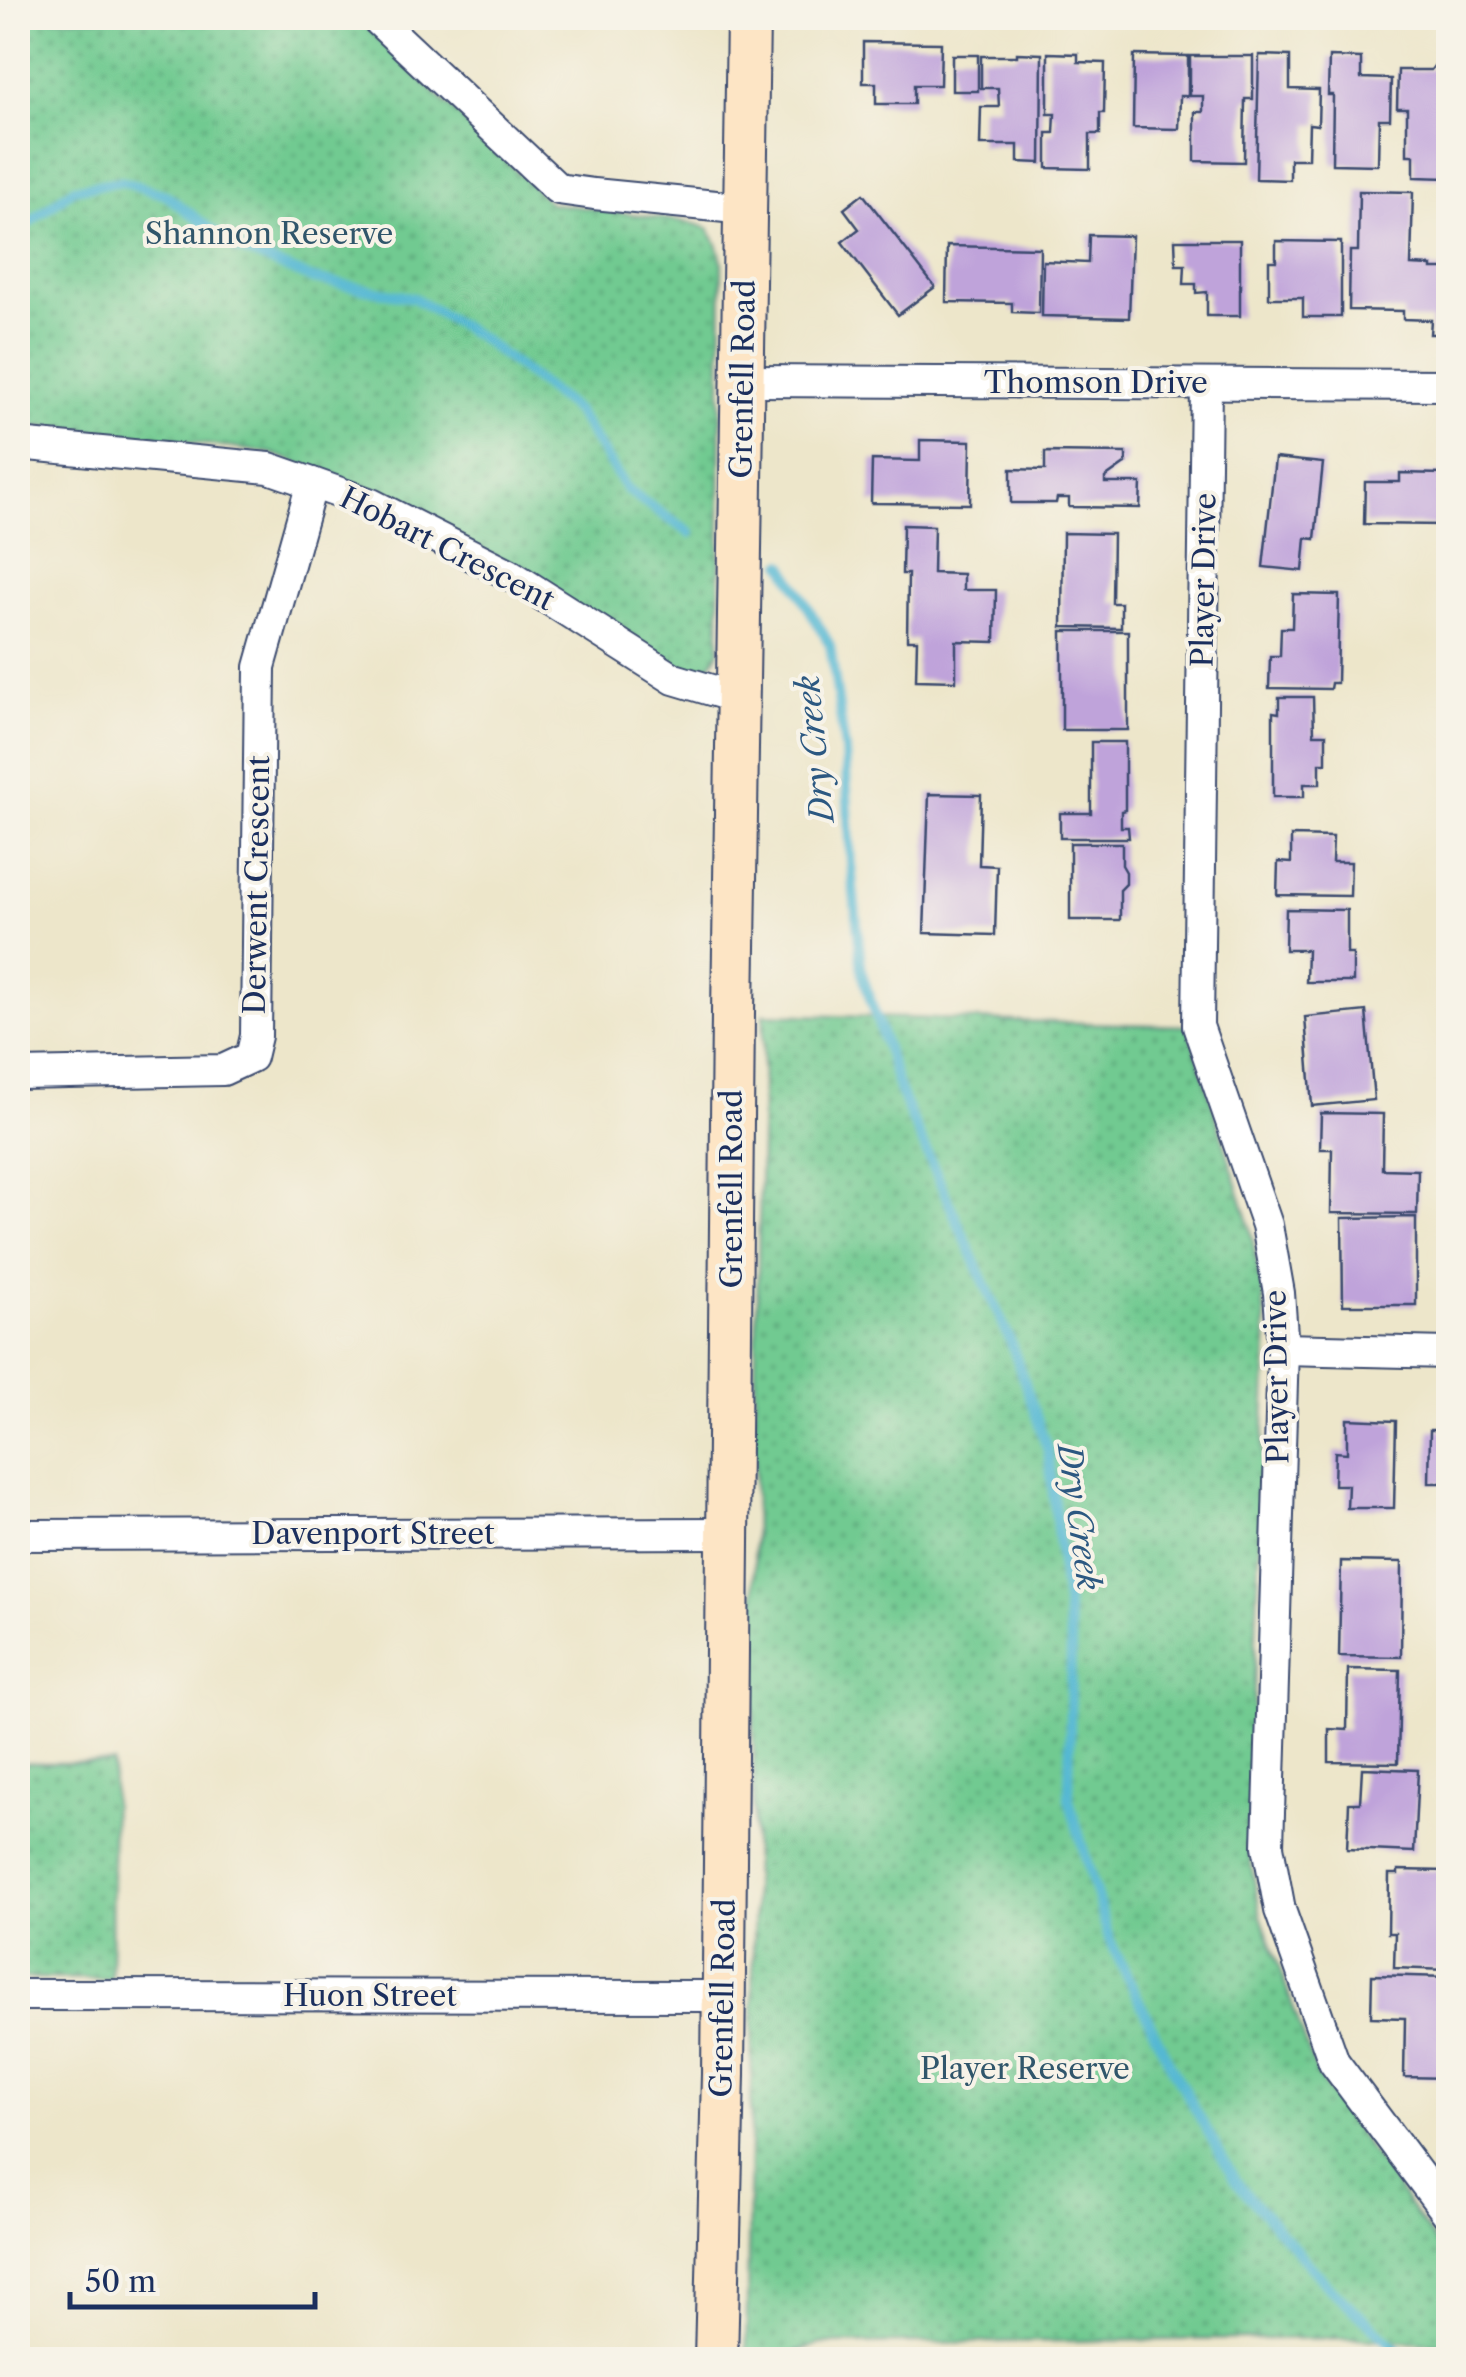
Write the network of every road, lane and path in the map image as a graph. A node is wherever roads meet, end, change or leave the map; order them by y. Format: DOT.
graph roads {
  1 [pos="376,18"];
  2 [pos="748,18"];
  3 [pos="746,209"];
  4 [pos="744,381"];
  5 [pos="1206,384"];
  6 [pos="1448,385"];
  7 [pos="18,444"];
  8 [pos="312,483"];
  9 [pos="738,698"];
  10 [pos="18,1074"];
  11 [pos="1283,1349"];
  12 [pos="1448,1353"];
  13 [pos="728,1533"];
  14 [pos="18,1535"];
  15 [pos="18,1995"];
  16 [pos="723,1996"];
  17 [pos="1448,2214"];
  18 [pos="716,2360"];
  1 -- 3 [label="street"];
  2 -- 3 [label="main road, Grenfell Road"];
  3 -- 4 [label="main road, Grenfell Road"];
  4 -- 5 [label="street, Thomson Drive"];
  4 -- 9 [label="main road, Grenfell Road"];
  5 -- 6 [label="street, Thomson Drive"];
  5 -- 11 [label="street, Player Drive"];
  7 -- 8 [label="street, Hobart Crescent"];
  8 -- 9 [label="street, Hobart Crescent"];
  8 -- 10 [label="street, Derwent Crescent"];
  9 -- 13 [label="main road, Grenfell Road"];
  11 -- 12 [label="street"];
  11 -- 17 [label="street, Player Drive"];
  13 -- 14 [label="street, Davenport Street"];
  13 -- 16 [label="main road, Grenfell Road"];
  15 -- 16 [label="street, Huon Street"];
  16 -- 18 [label="main road, Grenfell Road"];
}
